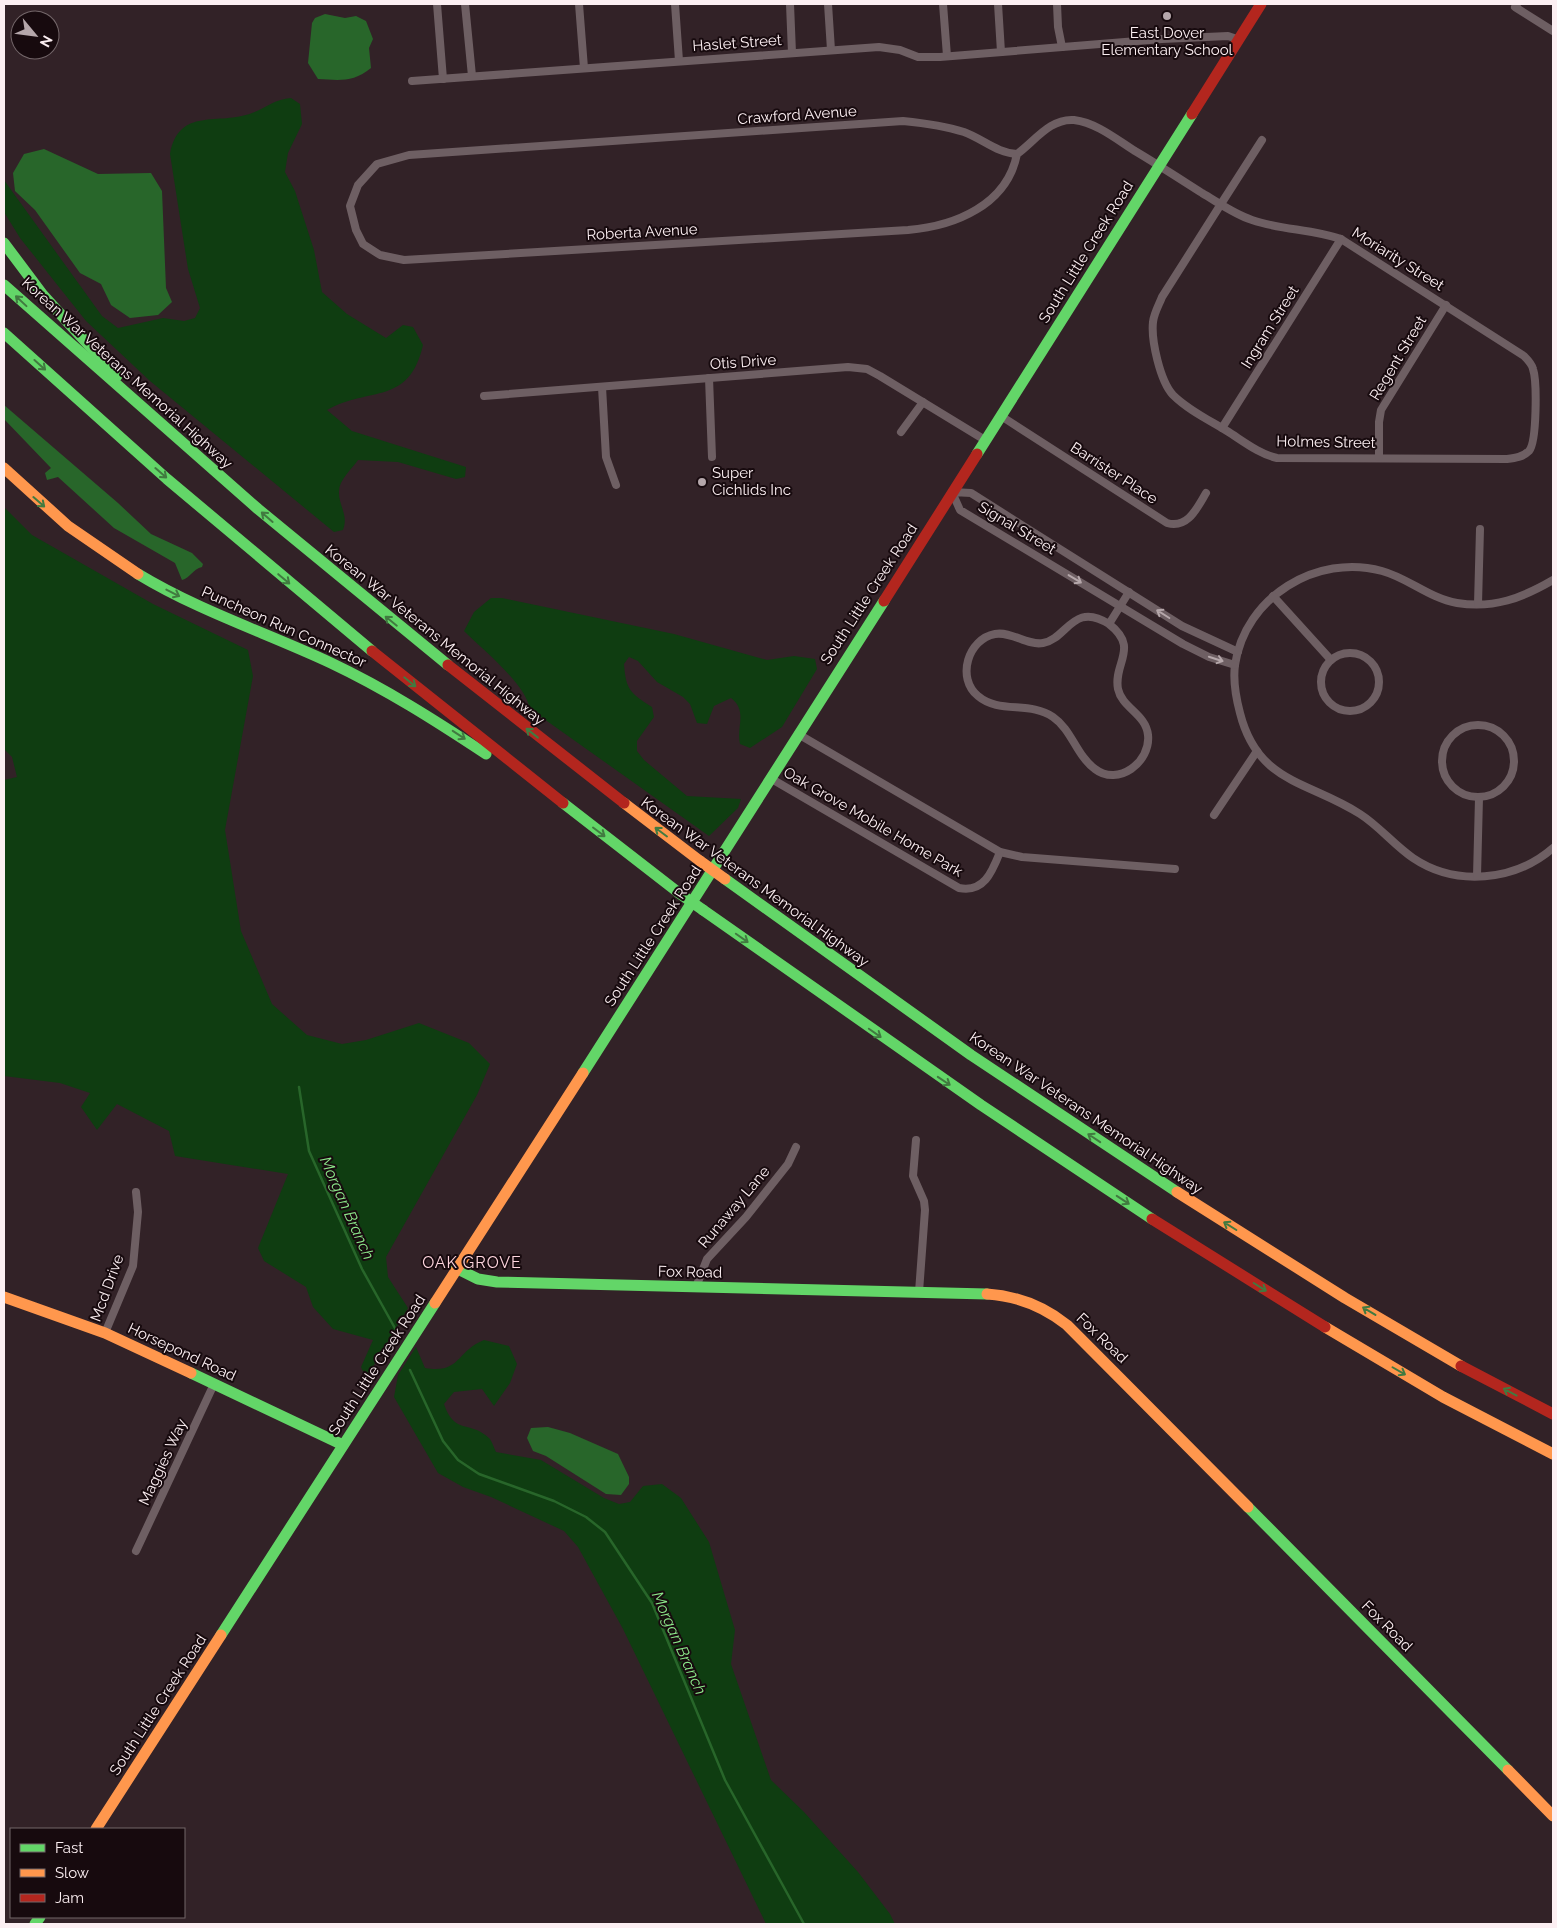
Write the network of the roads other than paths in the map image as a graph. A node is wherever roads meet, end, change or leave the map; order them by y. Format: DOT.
graph roads {
  1 [pos="437,4"];
  2 [pos="465,4"];
  3 [pos="579,4"];
  4 [pos="675,4"];
  5 [pos="790,4"];
  6 [pos="828,4"];
  7 [pos="943,4"];
  8 [pos="998,4"];
  9 [pos="1057,4"];
  10 [pos="1261,4"];
  11 [pos="1517,4"];
  12 [pos="1553,31"];
  13 [pos="1237,40"];
  14 [pos="1062,46"];
  15 [pos="831,50"];
  16 [pos="1001,52"];
  17 [pos="792,53"];
  18 [pos="947,56"];
  19 [pos="679,61"];
  20 [pos="584,68"];
  21 [pos="472,76"];
  22 [pos="443,78"];
  23 [pos="412,81"];
  24 [pos="1262,140"];
  25 [pos="409,154"];
  26 [pos="1017,154"];
  27 [pos="1159,165"];
  28 [pos="1221,204"];
  29 [pos="1341,239"];
  30 [pos="4,243"];
  31 [pos="4,284"];
  32 [pos="1446,305"];
  33 [pos="4,332"];
  34 [pos="709,378"];
  35 [pos="602,387"];
  36 [pos="484,396"];
  37 [pos="923,402"];
  38 [pos="1001,416"];
  39 [pos="1222,428"];
  40 [pos="901,432"];
  41 [pos="176,438"];
  42 [pos="985,440"];
  43 [pos="1529,452"];
  44 [pos="712,457"];
  45 [pos="1379,457"];
  46 [pos="4,468"];
  47 [pos="616,485"];
  48 [pos="952,492"];
  49 [pos="1206,494"];
  50 [pos="1480,529"];
  51 [pos="1553,580"];
  52 [pos="1129,592"];
  53 [pos="1274,596"];
  54 [pos="1478,604"];
  55 [pos="1120,606"];
  56 [pos="1109,624"];
  57 [pos="1238,652"];
  58 [pos="1331,660"];
  59 [pos="1235,665"];
  60 [pos="798,734"];
  61 [pos="1257,751"];
  62 [pos="770,778"];
  63 [pos="1479,798"];
  64 [pos="560,802"];
  65 [pos="1214,815"];
  66 [pos="1553,848"];
  67 [pos="1000,852"];
  68 [pos="1175,869"];
  69 [pos="1477,876"];
  70 [pos="916,1140"];
  71 [pos="796,1147"];
  72 [pos="136,1192"];
  73 [pos="456,1268"];
  74 [pos="696,1287"];
  75 [pos="919,1292"];
  76 [pos="4,1297"];
  77 [pos="105,1333"];
  78 [pos="214,1384"];
  79 [pos="1553,1414"];
  80 [pos="343,1445"];
  81 [pos="1553,1454"];
  82 [pos="136,1551"];
  83 [pos="1553,1816"];
  84 [pos="97,1828"];
  1 -- 22 [label="street"];
  2 -- 21 [label="street"];
  3 -- 20 [label="street"];
  4 -- 19 [label="street"];
  5 -- 17 [label="street"];
  6 -- 15 [label="street"];
  7 -- 18 [label="street"];
  8 -- 16 [label="street"];
  9 -- 14 [label="street"];
  10 -- 13 [label="main road, South Little Creek Road"];
  11 -- 12 [label="street"];
  13 -- 14 [label="street, Haslet Street"];
  13 -- 27 [label="main road, South Little Creek Road"];
  14 -- 16 [label="street, Haslet Street"];
  15 -- 17 [label="street, Haslet Street"];
  15 -- 18 [label="street, Haslet Street"];
  16 -- 18 [label="street, Haslet Street"];
  17 -- 19 [label="street, Haslet Street"];
  19 -- 20 [label="street, Haslet Street"];
  20 -- 21 [label="street, Haslet Street"];
  21 -- 22 [label="street, Haslet Street"];
  22 -- 23 [label="street, Haslet Street"];
  24 -- 28 [label="street, Holmes Street"];
  25 -- 26 [label="street, Crawford Avenue"];
  25 -- 26 [label="street, Roberta Avenue"];
  26 -- 27 [label="street"];
  27 -- 28 [label="street, Moriarity Street"];
  27 -- 38 [label="main road, South Little Creek Road"];
  28 -- 29 [label="street, Moriarity Street"];
  28 -- 39 [label="street, Holmes Street"];
  29 -- 32 [label="street, Moriarity Street"];
  29 -- 39 [label="street, Ingram Street"];
  30 -- 41 [label="main road"];
  41 -- 31 [label="main road, Korean War Veterans Memorial Highway, one-way"];
  32 -- 43 [label="street, Moriarity Street"];
  32 -- 45 [label="street, Regent Street"];
  33 -- 64 [label="main road, one-way"];
  34 -- 35 [label="street, Otis Drive"];
  34 -- 37 [label="street, Otis Drive"];
  34 -- 44 [label="street"];
  35 -- 36 [label="street, Otis Drive"];
  35 -- 47 [label="street"];
  37 -- 40 [label="street"];
  37 -- 42 [label="street, Otis Drive"];
  38 -- 42 [label="main road, South Little Creek Road"];
  38 -- 49 [label="street, Barrister Place"];
  39 -- 45 [label="street, Holmes Street"];
  79 -- 41 [label="main road, Korean War Veterans Memorial Highway, one-way, bridge"];
  42 -- 48 [label="main road, South Little Creek Road"];
  43 -- 45 [label="street, Holmes Street"];
  46 -- 64 [label="main road, Puncheon Run Connector, one-way"];
  48 -- 52 [label="street, Signal Street"];
  48 -- 55 [label="street, Signal Street, one-way"];
  48 -- 60 [label="main road, South Little Creek Road"];
  50 -- 54 [label="street"];
  51 -- 54 [label="street"];
  52 -- 55 [label="street"];
  57 -- 52 [label="street, Signal Street, one-way"];
  53 -- 54 [label="street"];
  53 -- 57 [label="street"];
  53 -- 58 [label="street"];
  55 -- 56 [label="street"];
  55 -- 59 [label="street, Signal Street, one-way"];
  56 -- 56 [label="street"];
  57 -- 59 [label="street"];
  58 -- 58 [label="street"];
  59 -- 61 [label="street"];
  60 -- 62 [label="main road, South Little Creek Road"];
  60 -- 67 [label="street"];
  61 -- 65 [label="street"];
  61 -- 69 [label="street"];
  62 -- 67 [label="street, Oak Grove Mobile Home Park"];
  62 -- 73 [label="main road, South Little Creek Road"];
  63 -- 63 [label="street"];
  63 -- 69 [label="street"];
  64 -- 81 [label="main road, one-way, bridge"];
  66 -- 69 [label="street"];
  67 -- 68 [label="street"];
  70 -- 75 [label="street"];
  71 -- 74 [label="street, Runaway Lane"];
  72 -- 77 [label="street, Mcd Drive"];
  73 -- 74 [label="main road, Fox Road"];
  73 -- 80 [label="main road, South Little Creek Road"];
  74 -- 75 [label="main road, Fox Road"];
  75 -- 83 [label="main road, Fox Road"];
  76 -- 77 [label="main road, Horsepond Road"];
  77 -- 78 [label="main road, Horsepond Road"];
  78 -- 80 [label="main road, Horsepond Road"];
  78 -- 82 [label="street, Maggies Way"];
  80 -- 84 [label="main road, South Little Creek Road"];
}
